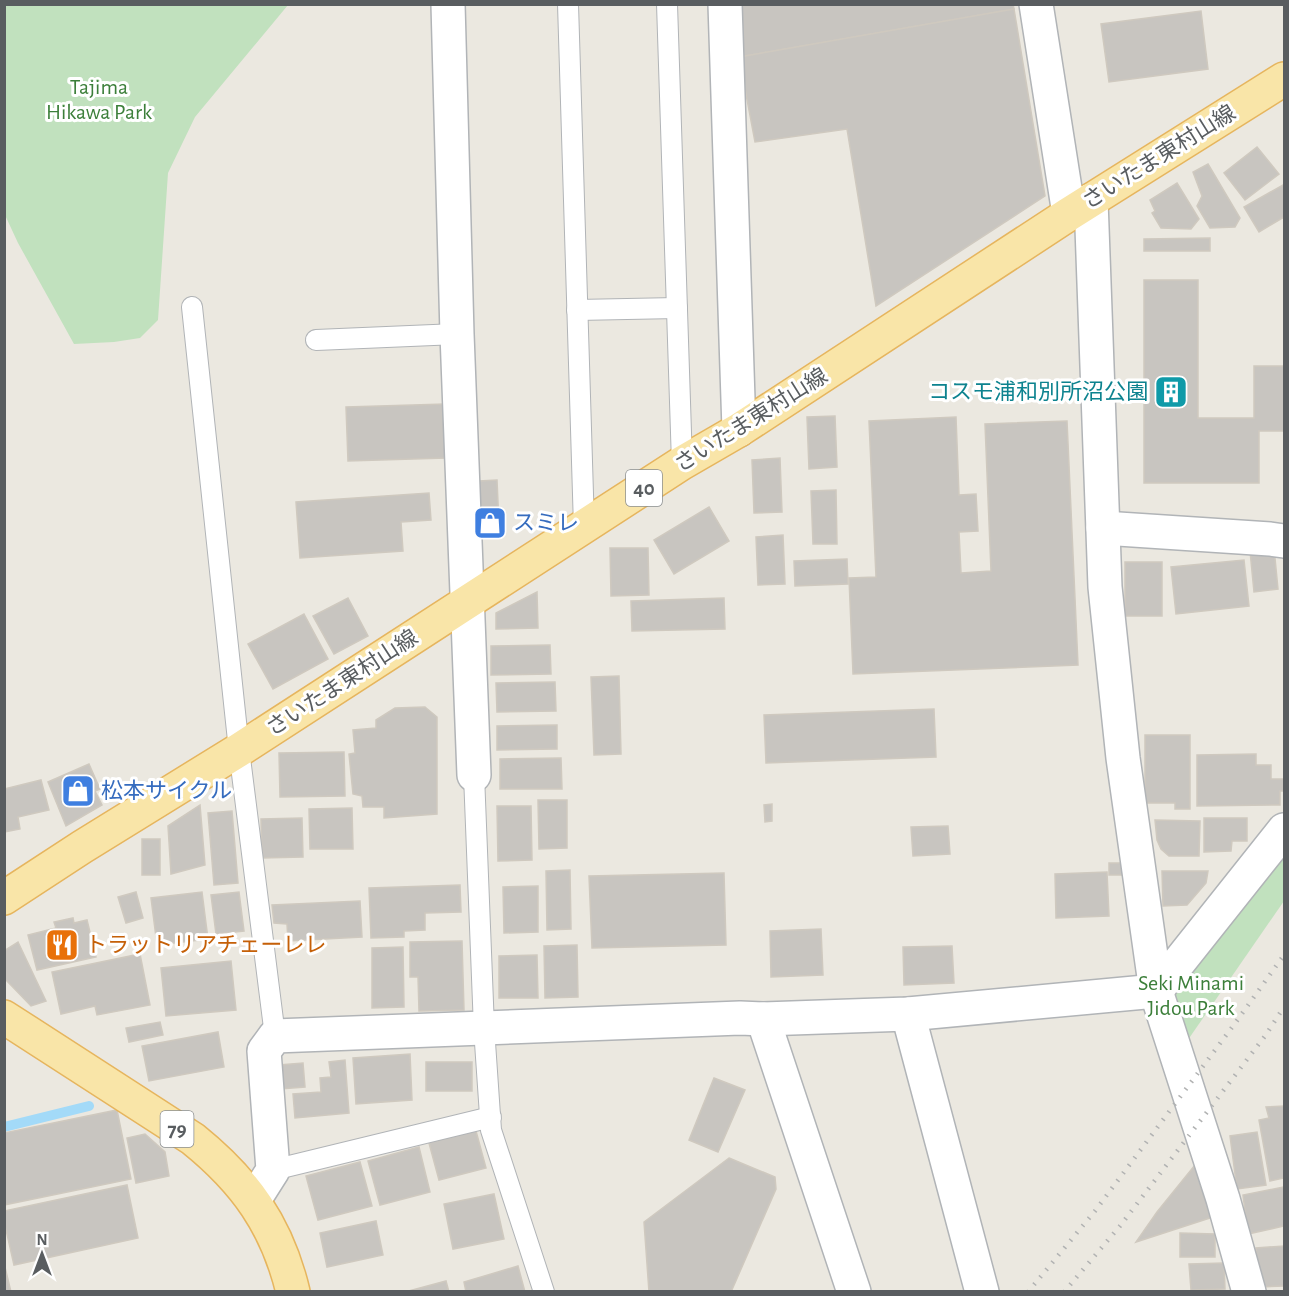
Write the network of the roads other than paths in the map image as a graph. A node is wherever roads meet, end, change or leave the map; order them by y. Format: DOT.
graph roads {
  1 [pos="448,4"];
  2 [pos="568,4"];
  3 [pos="667,4"];
  4 [pos="725,4"];
  5 [pos="1036,4"];
  6 [pos="1284,79"];
  7 [pos="1080,207"];
  8 [pos="192,307"];
  9 [pos="677,308"];
  10 [pos="577,310"];
  11 [pos="457,334"];
  12 [pos="316,340"];
  13 [pos="739,430"];
  14 [pos="682,464"];
  15 [pos="584,527"];
  16 [pos="1103,528"];
  17 [pos="1284,541"];
  18 [pos="467,602"];
  19 [pos="239,750"];
  20 [pos="474,775"];
  21 [pos="1284,830"];
  22 [pos="4,898"];
  23 [pos="1156,991"];
  24 [pos="908,1014"];
  25 [pos="4,1017"];
  26 [pos="763,1019"];
  27 [pos="484,1028"];
  28 [pos="275,1036"];
  29 [pos="491,1117"];
  30 [pos="273,1170"];
  31 [pos="254,1200"];
  32 [pos="293,1292"];
  33 [pos="544,1292"];
  34 [pos="854,1292"];
  35 [pos="982,1292"];
  36 [pos="1249,1292"];
  1 -- 11 [label="street"];
  2 -- 10 [label="lane"];
  3 -- 9 [label="lane"];
  4 -- 13 [label="street"];
  5 -- 7 [label="street"];
  6 -- 7 [label="main road, さいたま東村山線 / 40"];
  7 -- 13 [label="main road, さいたま東村山線 / 40"];
  7 -- 16 [label="street"];
  8 -- 19 [label="lane"];
  9 -- 10 [label="lane"];
  9 -- 14 [label="lane"];
  10 -- 15 [label="lane"];
  11 -- 12 [label="lane"];
  11 -- 18 [label="street"];
  13 -- 14 [label="main road, さいたま東村山線 / 40"];
  14 -- 15 [label="main road, さいたま東村山線 / 40"];
  15 -- 18 [label="main road, さいたま東村山線 / 40"];
  16 -- 17 [label="street"];
  16 -- 23 [label="street"];
  18 -- 19 [label="main road, さいたま東村山線 / 40"];
  18 -- 20 [label="street"];
  19 -- 22 [label="main road, さいたま東村山線 / 40"];
  19 -- 28 [label="lane"];
  20 -- 27 [label="lane"];
  21 -- 23 [label="street"];
  23 -- 24 [label="street"];
  23 -- 36 [label="street"];
  24 -- 26 [label="street"];
  24 -- 35 [label="street"];
  25 -- 31 [label="main road, 79"];
  26 -- 27 [label="street"];
  26 -- 34 [label="street"];
  27 -- 28 [label="street"];
  27 -- 29 [label="lane"];
  28 -- 30 [label="street"];
  29 -- 30 [label="lane"];
  29 -- 33 [label="lane"];
  30 -- 31 [label="street"];
  31 -- 32 [label="main road, 79"];
}
